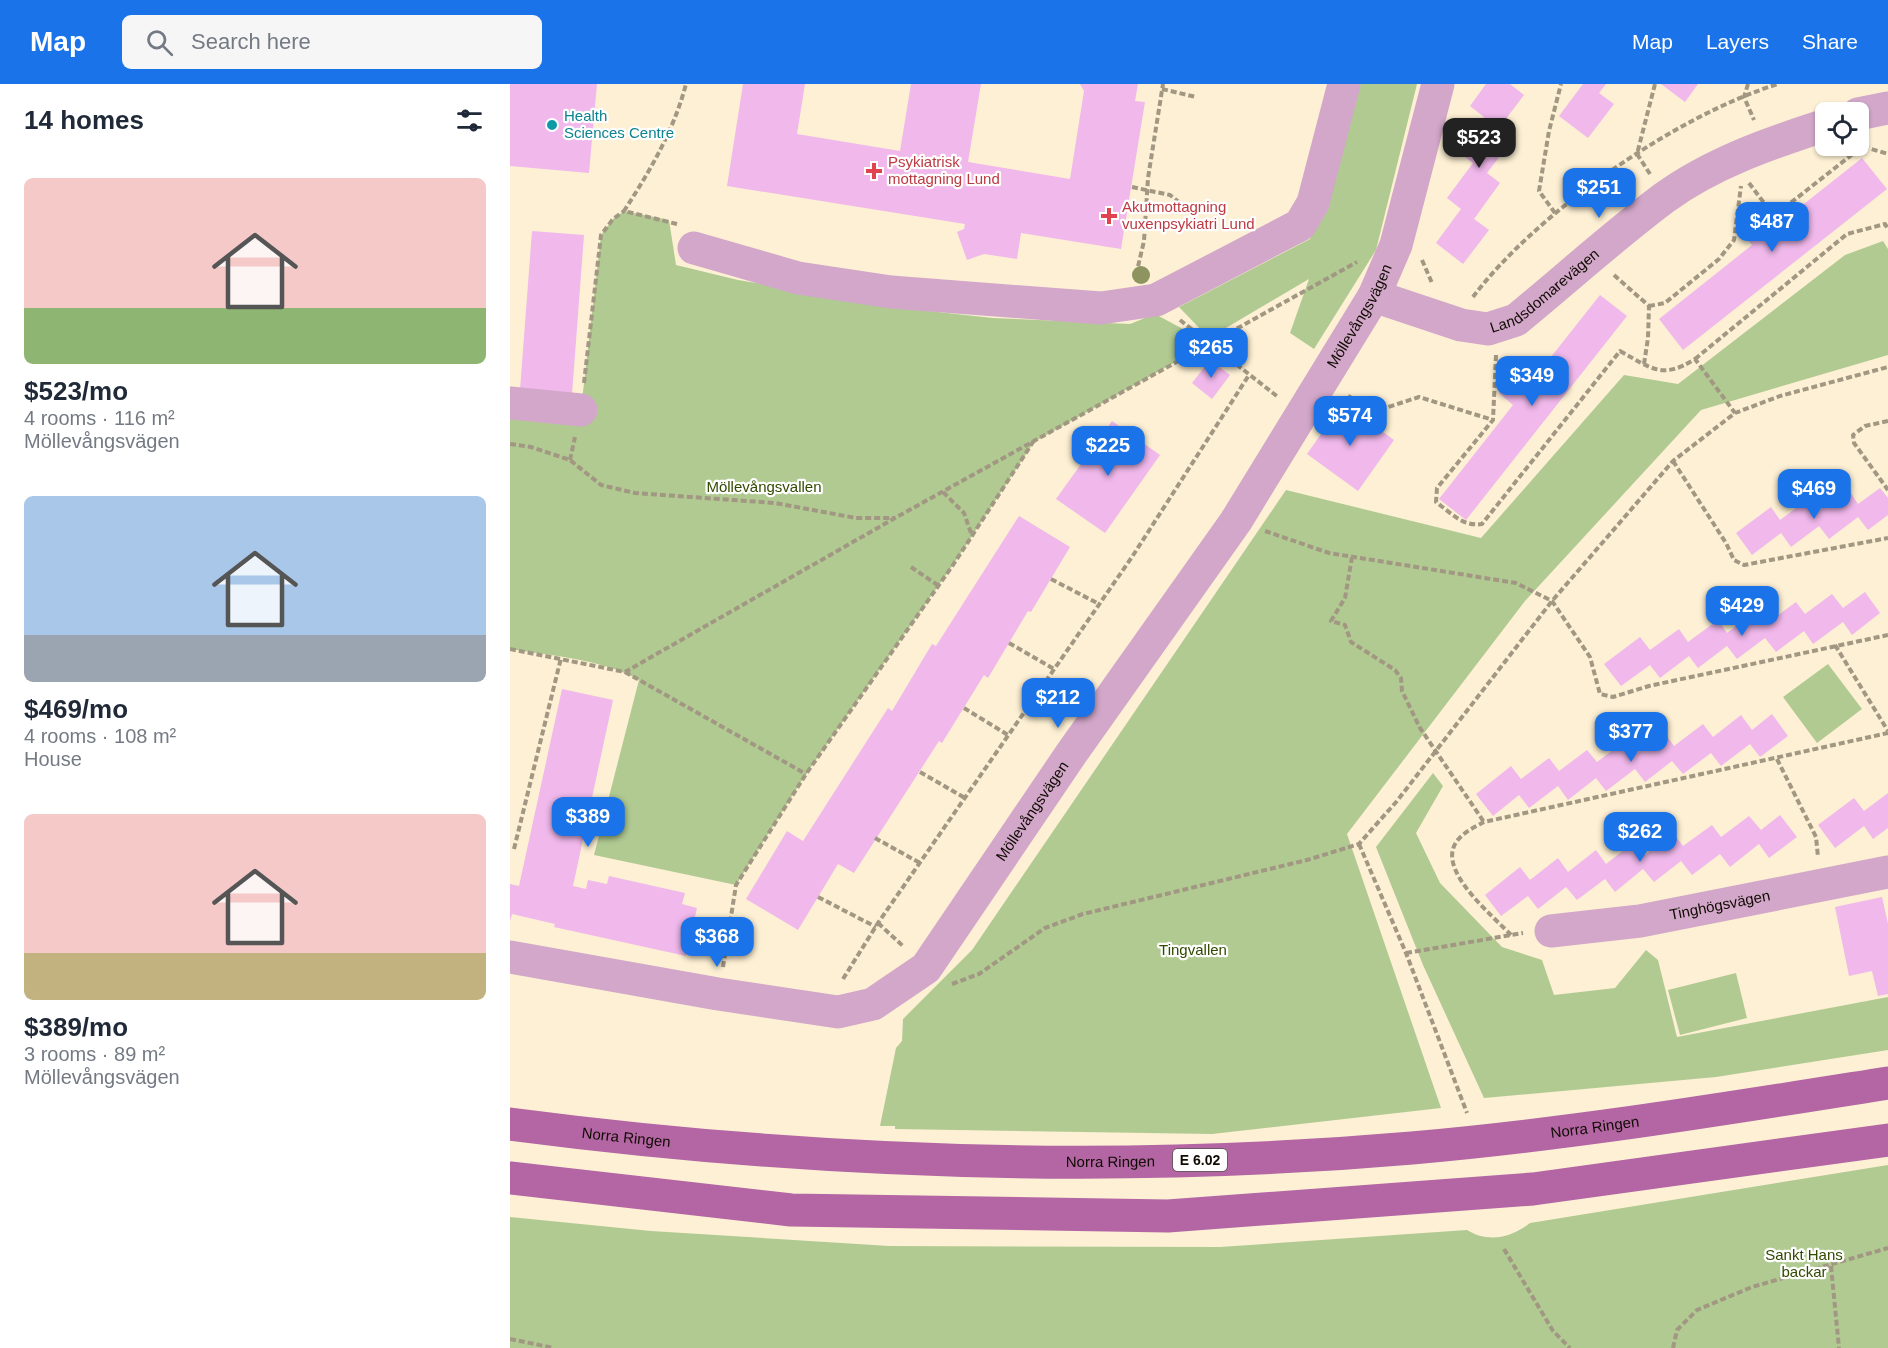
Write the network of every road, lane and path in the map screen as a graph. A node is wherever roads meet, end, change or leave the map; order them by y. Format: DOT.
graph roads {
  1 [pos="686,84"];
  2 [pos="1344,84"];
  3 [pos="1438,84"];
  4 [pos="1561,84"];
  5 [pos="1655,84"];
  6 [pos="1748,84"];
  7 [pos="1778,84"];
  8 [pos="1162,86"];
  9 [pos="1196,97"];
  10 [pos="1744,97"];
  11 [pos="1888,108"];
  12 [pos="1869,112"];
  13 [pos="1815,129"];
  14 [pos="1764,146"];
  15 [pos="1637,154"];
  16 [pos="1888,154"];
  17 [pos="1132,187"];
  18 [pos="1147,190"];
  19 [pos="1665,197"];
  20 [pos="1185,207"];
  21 [pos="624,211"];
  22 [pos="1555,213"];
  23 [pos="1887,225"];
  24 [pos="694,248"];
  25 [pos="1408,249"];
  26 [pos="1606,269"];
  27 [pos="1440,291"];
  28 [pos="1374,296"];
  29 [pos="1143,303"];
  30 [pos="1468,304"];
  31 [pos="1649,306"];
  32 [pos="1209,343"];
  33 [pos="1496,352"];
  34 [pos="1695,359"];
  35 [pos="1644,364"];
  36 [pos="1888,367"];
  37 [pos="1249,375"];
  38 [pos="1339,391"];
  39 [pos="510,403"];
  40 [pos="580,410"];
  41 [pos="1301,413"];
  42 [pos="1735,413"];
  43 [pos="1493,420"];
  44 [pos="1888,421"];
  45 [pos="1034,442"];
  46 [pos="510,444"];
  47 [pos="570,460"];
  48 [pos="1673,461"];
  49 [pos="1888,490"];
  50 [pos="943,492"];
  51 [pos="895,518"];
  52 [pos="1236,521"];
  53 [pos="972,536"];
  54 [pos="1888,538"];
  55 [pos="1352,556"];
  56 [pos="911,567"];
  57 [pos="1051,579"];
  58 [pos="939,586"];
  59 [pos="1552,601"];
  60 [pos="1099,604"];
  61 [pos="1888,635"];
  62 [pos="1009,643"];
  63 [pos="1834,645"];
  64 [pos="510,649"];
  65 [pos="561,658"];
  66 [pos="1054,669"];
  67 [pos="625,672"];
  68 [pos="964,708"];
  69 [pos="1888,732"];
  70 [pos="1008,735"];
  71 [pos="1436,748"];
  72 [pos="1777,759"];
  73 [pos="920,772"];
  74 [pos="806,774"];
  75 [pos="965,798"];
  76 [pos="1484,822"];
  77 [pos="875,838"];
  78 [pos="1359,844"];
  79 [pos="514,849"];
  80 [pos="920,863"];
  81 [pos="1888,872"];
  82 [pos="1821,886"];
  83 [pos="818,897"];
  84 [pos="877,925"];
  85 [pos="1551,931"];
  86 [pos="1511,935"];
  87 [pos="1406,953"];
  88 [pos="510,957"];
  89 [pos="926,968"];
  90 [pos="842,980"];
  91 [pos="718,994"];
  92 [pos="1888,1083"];
  93 [pos="1467,1113"];
  94 [pos="510,1124"];
  95 [pos="1888,1140"];
  96 [pos="510,1178"];
  97 [pos="1888,1248"];
  98 [pos="1504,1249"];
  99 [pos="1832,1266"];
  100 [pos="510,1339"];
  101 [pos="554,1348"];
  102 [pos="1570,1348"];
  103 [pos="1673,1348"];
  104 [pos="1839,1348"];
  1 -- 21 [label="path"];
  2 -- 29 [label="street"];
  3 -- 25 [label="street, Möllevångsvägen"];
  4 -- 22 [label="path"];
  5 -- 15 [label="path"];
  6 -- 10 [label="path"];
  7 -- 10 [label="path"];
  8 -- 9 [label="path"];
  8 -- 18 [label="path"];
  10 -- 14 [label="path"];
  10 -- 15 [label="path"];
  11 -- 12 [label="street"];
  13 -- 14 [label="street, Landsdomarevägen"];
  14 -- 19 [label="street, Landsdomarevägen"];
  15 -- 19 [label="path"];
  15 -- 22 [label="path"];
  16 -- 31 [label="path"];
  17 -- 18 [label="path"];
  18 -- 20 [label="path"];
  18 -- 29 [label="path"];
  19 -- 28 [label="street, Landsdomarevägen"];
  21 -- 24 [label="path"];
  21 -- 40 [label="path"];
  22 -- 30 [label="path"];
  23 -- 34 [label="path"];
  24 -- 29 [label="street"];
  25 -- 27 [label="path"];
  25 -- 28 [label="street, Möllevångsvägen"];
  25 -- 32 [label="path"];
  26 -- 31 [label="path"];
  28 -- 41 [label="street, Möllevångsvägen"];
  29 -- 32 [label="path"];
  31 -- 35 [label="path"];
  32 -- 37 [label="path"];
  32 -- 45 [label="path"];
  33 -- 43 [label="path"];
  34 -- 35 [label="path"];
  34 -- 42 [label="path"];
  35 -- 43 [label="path"];
  36 -- 42 [label="path"];
  37 -- 41 [label="path"];
  37 -- 60 [label="path"];
  38 -- 43 [label="path"];
  39 -- 40 [label="street"];
  40 -- 47 [label="path"];
  41 -- 52 [label="street, Möllevångsvägen"];
  42 -- 48 [label="path"];
  44 -- 49 [label="path"];
  45 -- 50 [label="path"];
  45 -- 53 [label="path"];
  46 -- 47 [label="path"];
  47 -- 51 [label="path"];
  48 -- 54 [label="path"];
  48 -- 59 [label="path"];
  50 -- 51 [label="path"];
  50 -- 53 [label="path"];
  51 -- 67 [label="path"];
  52 -- 55 [label="path"];
  52 -- 89 [label="street, Möllevångsvägen"];
  53 -- 58 [label="path"];
  55 -- 59 [label="path"];
  55 -- 71 [label="path"];
  56 -- 58 [label="path"];
  57 -- 60 [label="path"];
  58 -- 74 [label="path"];
  59 -- 63 [label="path"];
  59 -- 71 [label="path"];
  60 -- 66 [label="path"];
  61 -- 63 [label="path"];
  62 -- 66 [label="path"];
  63 -- 69 [label="path"];
  64 -- 65 [label="path"];
  65 -- 67 [label="path"];
  65 -- 79 [label="path"];
  66 -- 70 [label="path"];
  67 -- 74 [label="path"];
  68 -- 70 [label="path"];
  69 -- 72 [label="path"];
  70 -- 75 [label="path"];
  71 -- 76 [label="path"];
  71 -- 78 [label="path"];
  72 -- 76 [label="path"];
  72 -- 82 [label="path"];
  73 -- 75 [label="path"];
  74 -- 91 [label="path"];
  75 -- 80 [label="path"];
  76 -- 86 [label="path"];
  77 -- 80 [label="path"];
  78 -- 87 [label="path"];
  78 -- 89 [label="path"];
  80 -- 84 [label="path"];
  81 -- 82 [label="street, Tinghögsvägen"];
  82 -- 85 [label="street, Tinghögsvägen"];
  83 -- 84 [label="path"];
  84 -- 89 [label="path"];
  84 -- 90 [label="path"];
  85 -- 86 [label="path"];
  86 -- 87 [label="path"];
  87 -- 93 [label="path"];
  88 -- 91 [label="street, Möllevångsvägen"];
  89 -- 91 [label="street, Möllevångsvägen"];
  92 -- 94 [label="main road, Norra Ringen / E 6.02"];
  95 -- 96 [label="main road"];
  97 -- 99 [label="path"];
  98 -- 102 [label="path"];
  99 -- 103 [label="path"];
  99 -- 104 [label="path"];
  100 -- 101 [label="path"];
}
